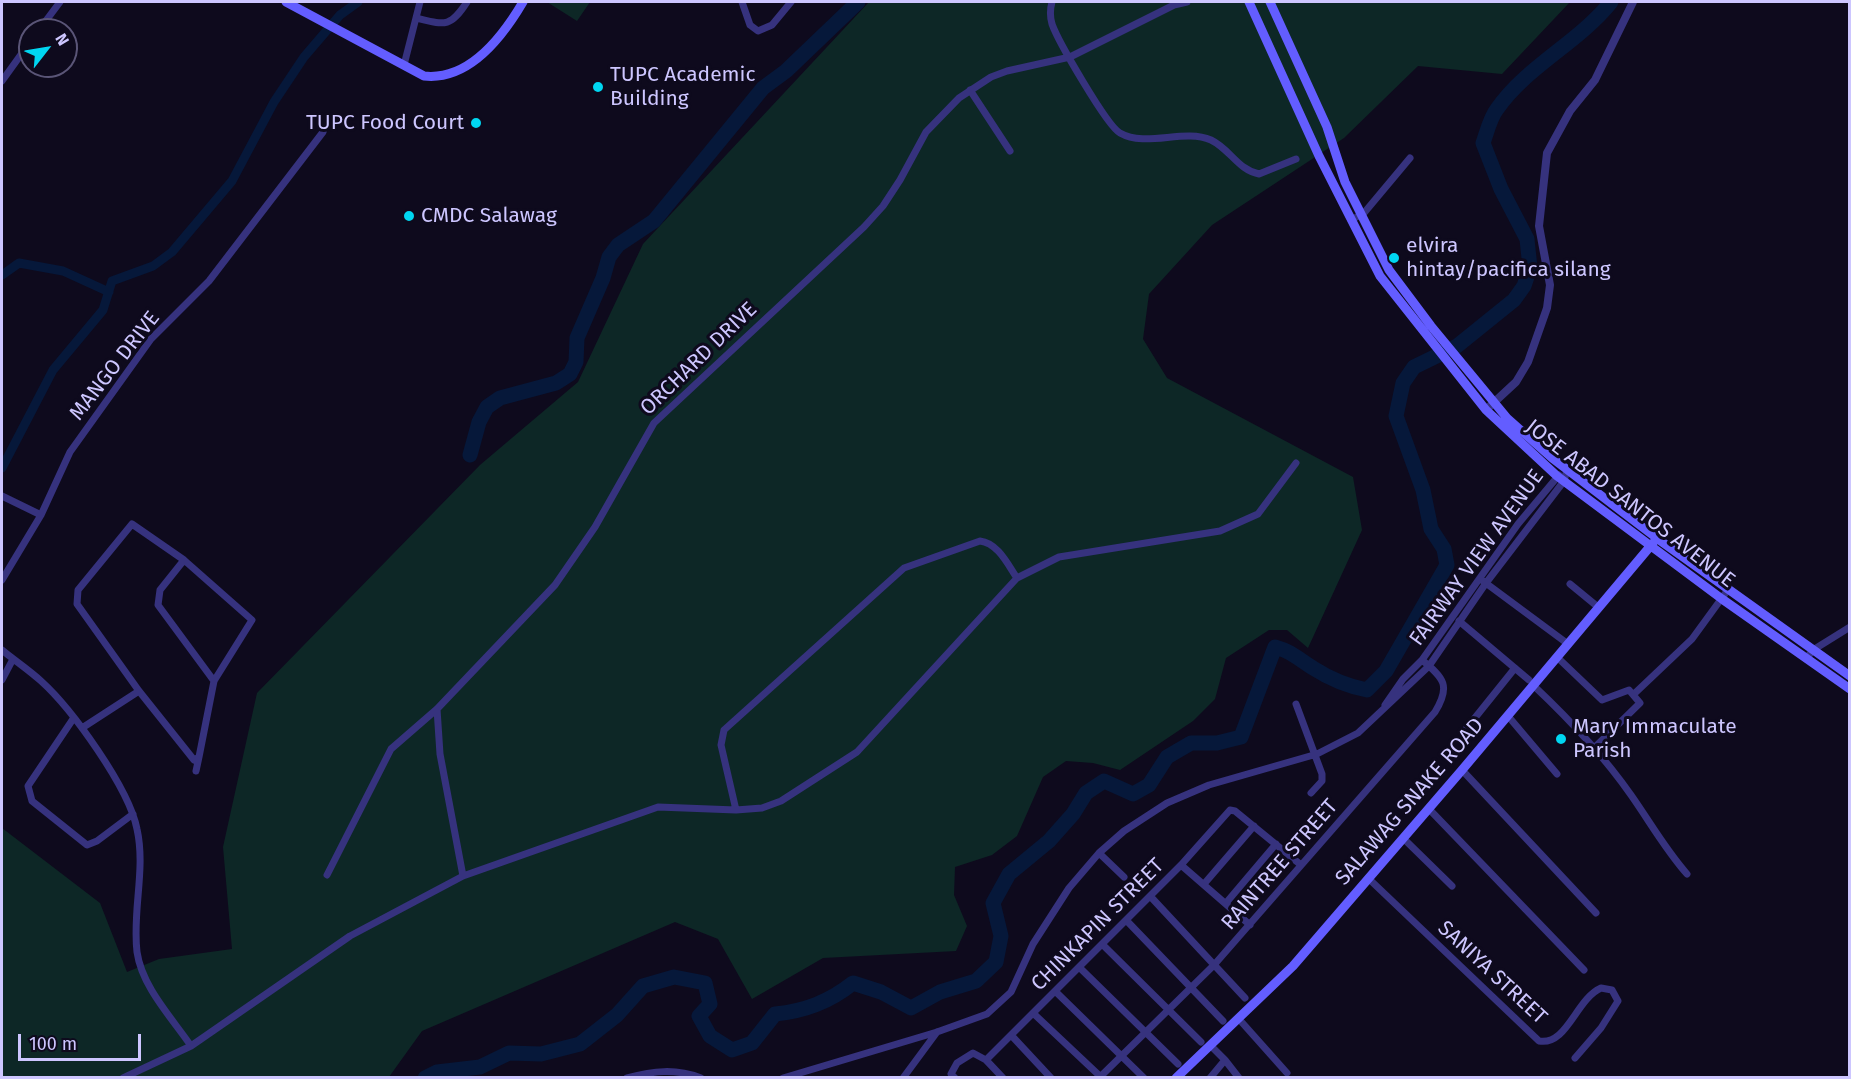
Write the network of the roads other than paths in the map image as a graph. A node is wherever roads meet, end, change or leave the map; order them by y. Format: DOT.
graph roads {
  1 [pos="60,2"];
  2 [pos="286,2"];
  3 [pos="420,2"];
  4 [pos="467,2"];
  5 [pos="524,2"];
  6 [pos="742,2"];
  7 [pos="791,2"];
  8 [pos="1052,2"];
  9 [pos="1169,2"];
  10 [pos="1187,2"];
  11 [pos="1250,2"];
  12 [pos="1270,2"];
  13 [pos="1633,2"];
  14 [pos="48,18"];
  15 [pos="416,18"];
  16 [pos="1139,22"];
  17 [pos="1070,57"];
  18 [pos="18,59"];
  19 [pos="404,65"];
  20 [pos="2,81"];
  21 [pos="970,90"];
  22 [pos="323,132"];
  23 [pos="1010,151"];
  24 [pos="1410,158"];
  25 [pos="1296,159"];
  26 [pos="1360,216"];
  27 [pos="1351,220"];
  28 [pos="1494,402"];
  29 [pos="1486,410"];
  30 [pos="1296,463"];
  31 [pos="1567,470"];
  32 [pos="1561,479"];
  33 [pos="2,496"];
  34 [pos="41,515"];
  35 [pos="1518,524"];
  36 [pos="1525,530"];
  37 [pos="1654,542"];
  38 [pos="184,560"];
  39 [pos="1017,578"];
  40 [pos="1479,578"];
  41 [pos="2,580"];
  42 [pos="1486,583"];
  43 [pos="1569,585"];
  44 [pos="1725,595"];
  45 [pos="1598,607"];
  46 [pos="1459,621"];
  47 [pos="1850,627"];
  48 [pos="1568,644"];
  49 [pos="2,650"];
  50 [pos="1813,650"];
  51 [pos="1558,658"];
  52 [pos="1806,659"];
  53 [pos="13,660"];
  54 [pos="1422,660"];
  55 [pos="1429,666"];
  56 [pos="1515,668"];
  57 [pos="1850,676"];
  58 [pos="2,680"];
  59 [pos="214,681"];
  60 [pos="1532,683"];
  61 [pos="1850,689"];
  62 [pos="139,691"];
  63 [pos="1634,694"];
  64 [pos="1296,704"];
  65 [pos="436,710"];
  66 [pos="1381,712"];
  67 [pos="1508,716"];
  68 [pos="73,719"];
  69 [pos="82,728"];
  70 [pos="1466,729"];
  71 [pos="1594,748"];
  72 [pos="1317,754"];
  73 [pos="199,757"];
  74 [pos="1462,770"];
  75 [pos="196,771"];
  76 [pos="1557,774"];
  77 [pos="1311,793"];
  78 [pos="1429,809"];
  79 [pos="736,810"];
  80 [pos="133,814"];
  81 [pos="1254,826"];
  82 [pos="1403,838"];
  83 [pos="1276,844"];
  84 [pos="1099,853"];
  85 [pos="1181,865"];
  86 [pos="1301,866"];
  87 [pos="1687,873"];
  88 [pos="327,875"];
  89 [pos="464,876"];
  90 [pos="1124,877"];
  91 [pos="1368,878"];
  92 [pos="1204,884"];
  93 [pos="1452,886"];
  94 [pos="1150,896"];
  95 [pos="1226,903"];
  96 [pos="1596,913"];
  97 [pos="1126,920"];
  98 [pos="1250,925"];
  99 [pos="1102,944"];
  100 [pos="1215,965"];
  101 [pos="1079,967"];
  102 [pos="1584,970"];
  103 [pos="1192,989"];
  104 [pos="1055,991"];
  105 [pos="1245,998"];
  106 [pos="1168,1011"];
  107 [pos="1033,1013"];
  108 [pos="1238,1018"];
  109 [pos="1223,1021"];
  110 [pos="937,1032"];
  111 [pos="1147,1032"];
  112 [pos="1011,1035"];
  113 [pos="1205,1044"];
  114 [pos="191,1046"];
  115 [pos="1122,1056"];
  116 [pos="1575,1058"];
  117 [pos="986,1060"];
  118 [pos="1225,1060"];
  119 [pos="1178,1064"];
  120 [pos="1287,1073"];
  121 [pos="123,1077"];
  122 [pos="627,1077"];
  123 [pos="701,1077"];
  124 [pos="783,1077"];
  125 [pos="905,1077"];
  126 [pos="955,1077"];
  127 [pos="1003,1077"];
  128 [pos="1051,1077"];
  129 [pos="1100,1077"];
  130 [pos="1144,1077"];
  131 [pos="1176,1077"];
  132 [pos="1210,1077"];
  133 [pos="1239,1077"];
  1 -- 14 [label="street"];
  2 -- 19 [label="main road"];
  3 -- 15 [label="street"];
  4 -- 15 [label="street"];
  5 -- 19 [label="main road"];
  6 -- 7 [label="street"];
  8 -- 17 [label="street"];
  9 -- 16 [label="street, ORCHARD DRIVE"];
  10 -- 16 [label="street, ORCHARD DRIVE"];
  11 -- 27 [label="main road, JOSE ABAD SANTOS AVENUE"];
  12 -- 26 [label="main road, JOSE ABAD SANTOS AVENUE"];
  13 -- 28 [label="street"];
  15 -- 19 [label="street"];
  16 -- 17 [label="street, ORCHARD DRIVE"];
  17 -- 21 [label="street, ORCHARD DRIVE"];
  17 -- 25 [label="street"];
  18 -- 20 [label="street"];
  21 -- 23 [label="street"];
  21 -- 65 [label="street, ORCHARD DRIVE"];
  22 -- 34 [label="street, MANGO DRIVE"];
  24 -- 26 [label="street"];
  26 -- 27 [label="street"];
  26 -- 28 [label="main road, JOSE ABAD SANTOS AVENUE"];
  27 -- 29 [label="main road, JOSE ABAD SANTOS AVENUE"];
  28 -- 29 [label="street"];
  28 -- 31 [label="main road, JOSE ABAD SANTOS AVENUE"];
  29 -- 32 [label="main road, JOSE ABAD SANTOS AVENUE"];
  30 -- 39 [label="street"];
  31 -- 32 [label="street, FAIRWAY VIEW AVENUE"];
  31 -- 37 [label="main road, JOSE ABAD SANTOS AVENUE"];
  32 -- 35 [label="street, FAIRWAY VIEW AVENUE"];
  32 -- 36 [label="street, FAIRWAY VIEW AVENUE"];
  32 -- 37 [label="main road, JOSE ABAD SANTOS AVENUE"];
  33 -- 34 [label="street"];
  34 -- 41 [label="street, MANGO DRIVE"];
  35 -- 36 [label="street"];
  35 -- 40 [label="street, FAIRWAY VIEW AVENUE"];
  36 -- 42 [label="street, FAIRWAY VIEW AVENUE"];
  37 -- 44 [label="main road, JOSE ABAD SANTOS AVENUE"];
  37 -- 45 [label="main road, SALAWAG SNAKE ROAD"];
  38 -- 59 [label="street"];
  38 -- 59 [label="street"];
  38 -- 62 [label="street"];
  39 -- 79 [label="street"];
  39 -- 79 [label="street"];
  40 -- 42 [label="street"];
  40 -- 54 [label="street, FAIRWAY VIEW AVENUE"];
  42 -- 46 [label="street, FAIRWAY VIEW AVENUE"];
  42 -- 48 [label="street"];
  43 -- 45 [label="street"];
  44 -- 50 [label="main road, JOSE ABAD SANTOS AVENUE"];
  44 -- 52 [label="main road, JOSE ABAD SANTOS AVENUE"];
  44 -- 63 [label="street"];
  45 -- 48 [label="main road, SALAWAG SNAKE ROAD"];
  46 -- 55 [label="street, FAIRWAY VIEW AVENUE"];
  46 -- 56 [label="street"];
  47 -- 50 [label="street"];
  48 -- 51 [label="main road, SALAWAG SNAKE ROAD"];
  49 -- 53 [label="street"];
  50 -- 52 [label="street"];
  50 -- 57 [label="main road, JOSE ABAD SANTOS AVENUE"];
  51 -- 60 [label="main road, SALAWAG SNAKE ROAD"];
  51 -- 63 [label="street"];
  52 -- 61 [label="main road, JOSE ABAD SANTOS AVENUE"];
  53 -- 58 [label="street"];
  53 -- 68 [label="street"];
  54 -- 55 [label="street, RAINTREE STREET"];
  54 -- 66 [label="street, FAIRWAY VIEW AVENUE"];
  55 -- 66 [label="street, FAIRWAY VIEW AVENUE"];
  55 -- 86 [label="street, RAINTREE STREET"];
  56 -- 60 [label="street"];
  56 -- 70 [label="street"];
  59 -- 73 [label="street"];
  60 -- 67 [label="main road, SALAWAG SNAKE ROAD"];
  60 -- 71 [label="street"];
  62 -- 69 [label="street"];
  62 -- 73 [label="street"];
  63 -- 71 [label="street"];
  64 -- 72 [label="street"];
  65 -- 88 [label="street, ORCHARD DRIVE"];
  65 -- 89 [label="street"];
  66 -- 72 [label="street, FAIRWAY VIEW AVENUE"];
  67 -- 74 [label="main road, SALAWAG SNAKE ROAD"];
  67 -- 76 [label="street"];
  68 -- 69 [label="street"];
  68 -- 80 [label="street"];
  69 -- 80 [label="street"];
  71 -- 87 [label="street"];
  72 -- 77 [label="street"];
  72 -- 84 [label="street, FAIRWAY VIEW AVENUE"];
  73 -- 75 [label="street"];
  74 -- 78 [label="main road, SALAWAG SNAKE ROAD"];
  74 -- 96 [label="street"];
  78 -- 82 [label="main road, SALAWAG SNAKE ROAD"];
  78 -- 102 [label="street"];
  79 -- 89 [label="street"];
  80 -- 114 [label="street"];
  81 -- 83 [label="street"];
  81 -- 85 [label="street, CHINKAPIN STREET"];
  81 -- 92 [label="street"];
  82 -- 91 [label="main road, SALAWAG SNAKE ROAD"];
  82 -- 93 [label="street"];
  83 -- 86 [label="street"];
  83 -- 95 [label="street"];
  84 -- 90 [label="street"];
  84 -- 110 [label="street, FAIRWAY VIEW AVENUE"];
  85 -- 92 [label="street"];
  85 -- 94 [label="street, CHINKAPIN STREET"];
  86 -- 98 [label="street, RAINTREE STREET"];
  89 -- 114 [label="street"];
  91 -- 108 [label="main road, SALAWAG SNAKE ROAD"];
  91 -- 116 [label="street, SANIYA STREET"];
  92 -- 95 [label="street"];
  94 -- 97 [label="street, CHINKAPIN STREET"];
  94 -- 100 [label="street"];
  95 -- 98 [label="street"];
  97 -- 99 [label="street, CHINKAPIN STREET"];
  97 -- 103 [label="street"];
  98 -- 100 [label="street, RAINTREE STREET"];
  99 -- 101 [label="street, CHINKAPIN STREET"];
  99 -- 106 [label="street"];
  100 -- 103 [label="street, RAINTREE STREET"];
  100 -- 105 [label="street"];
  101 -- 104 [label="street, CHINKAPIN STREET"];
  101 -- 111 [label="street"];
  103 -- 106 [label="street, RAINTREE STREET"];
  103 -- 109 [label="street"];
  104 -- 107 [label="street, CHINKAPIN STREET"];
  104 -- 115 [label="street"];
  106 -- 111 [label="street, RAINTREE STREET"];
  106 -- 113 [label="street"];
  107 -- 112 [label="street, CHINKAPIN STREET"];
  107 -- 129 [label="street"];
  108 -- 113 [label="main road, SALAWAG SNAKE ROAD"];
  108 -- 120 [label="street"];
  110 -- 124 [label="street, FAIRWAY VIEW AVENUE"];
  110 -- 125 [label="street"];
  111 -- 115 [label="street, RAINTREE STREET"];
  111 -- 119 [label="street"];
  112 -- 117 [label="street, CHINKAPIN STREET"];
  112 -- 128 [label="street"];
  113 -- 118 [label="street"];
  113 -- 131 [label="main road, SALAWAG SNAKE ROAD"];
  114 -- 121 [label="street"];
  115 -- 129 [label="street, RAINTREE STREET"];
  115 -- 130 [label="street"];
  117 -- 126 [label="street"];
  117 -- 127 [label="street"];
  118 -- 132 [label="street"];
  118 -- 133 [label="street"];
  122 -- 123 [label="street"];
}
